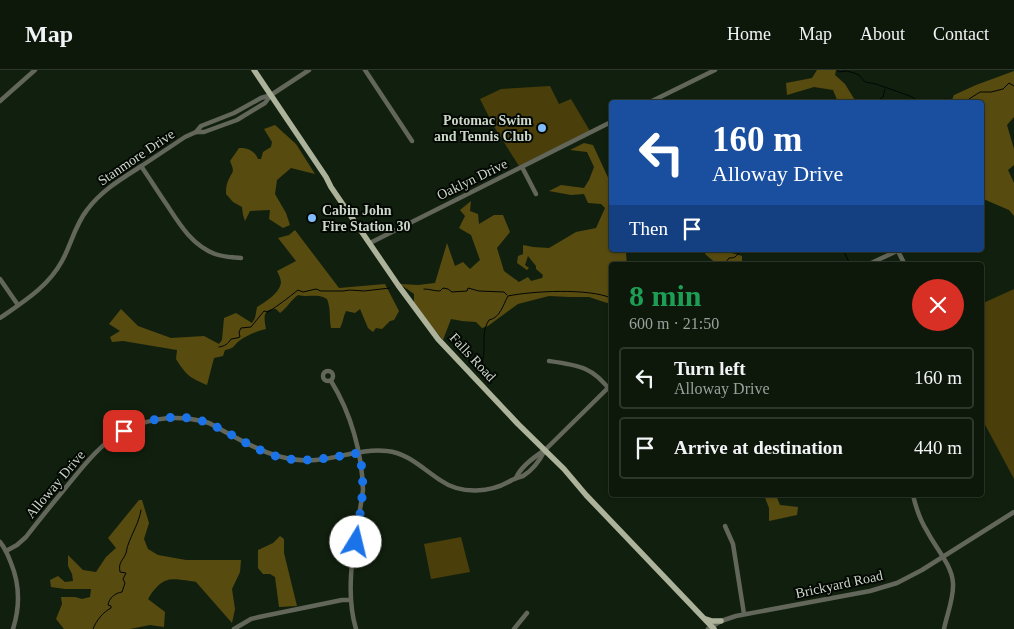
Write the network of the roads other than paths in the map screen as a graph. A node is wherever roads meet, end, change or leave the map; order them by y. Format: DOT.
graph roads {
  1 [pos="35,70"];
  2 [pos="254,70"];
  3 [pos="308,70"];
  4 [pos="365,70"];
  5 [pos="715,70"];
  6 [pos="271,95"];
  7 [pos="654,100"];
  8 [pos="0,101"];
  9 [pos="609,123"];
  10 [pos="412,141"];
  11 [pos="141,166"];
  12 [pos="522,167"];
  13 [pos="536,194"];
  14 [pos="370,244"];
  15 [pos="894,252"];
  16 [pos="241,258"];
  17 [pos="873,262"];
  18 [pos="0,279"];
  19 [pos="18,305"];
  20 [pos="0,318"];
  21 [pos="550,361"];
  22 [pos="331,380"];
  23 [pos="609,388"];
  24 [pos="609,390"];
  25 [pos="545,450"];
  26 [pos="359,453"];
  27 [pos="913,497"];
  28 [pos="1014,512"];
  29 [pos="725,526"];
  30 [pos="0,542"];
  31 [pos="6,551"];
  32 [pos="942,557"];
  33 [pos="351,600"];
  34 [pos="527,614"];
  35 [pos="744,614"];
  36 [pos="704,619"];
  37 [pos="721,621"];
  38 [pos="13,629"];
  39 [pos="234,629"];
  40 [pos="356,629"];
  41 [pos="514,629"];
  42 [pos="711,629"];
  43 [pos="944,629"];
  1 -- 8 [label="street"];
  2 -- 6 [label="main road, Falls Road"];
  3 -- 6 [label="street, Stanmore Drive"];
  4 -- 10 [label="street"];
  5 -- 7 [label="street"];
  6 -- 11 [label="street, Stanmore Drive"];
  6 -- 14 [label="main road, Falls Road"];
  9 -- 12 [label="street, Oaklyn Drive"];
  11 -- 16 [label="street"];
  11 -- 19 [label="street, Stanmore Drive"];
  12 -- 13 [label="street"];
  12 -- 14 [label="street, Oaklyn Drive"];
  14 -- 25 [label="main road, Falls Road"];
  15 -- 17 [label="street"];
  18 -- 19 [label="street"];
  19 -- 20 [label="street, Stanmore Drive"];
  21 -- 23 [label="street"];
  22 -- 26 [label="street"];
  24 -- 25 [label="street, Alloway Drive"];
  25 -- 26 [label="street, Alloway Drive"];
  25 -- 36 [label="main road, Falls Road"];
  26 -- 31 [label="street, Alloway Drive"];
  26 -- 33 [label="street"];
  27 -- 32 [label="street"];
  28 -- 32 [label="street, Brickyard Road"];
  29 -- 35 [label="street"];
  30 -- 31 [label="street"];
  31 -- 38 [label="street"];
  32 -- 35 [label="street, Brickyard Road"];
  32 -- 43 [label="street"];
  33 -- 39 [label="street"];
  33 -- 40 [label="street"];
  34 -- 41 [label="street"];
  35 -- 37 [label="street, Brickyard Road"];
  36 -- 37 [label="main road"];
  36 -- 42 [label="main road, Falls Road"];
  37 -- 42 [label="street, Brickyard Road"];
}
